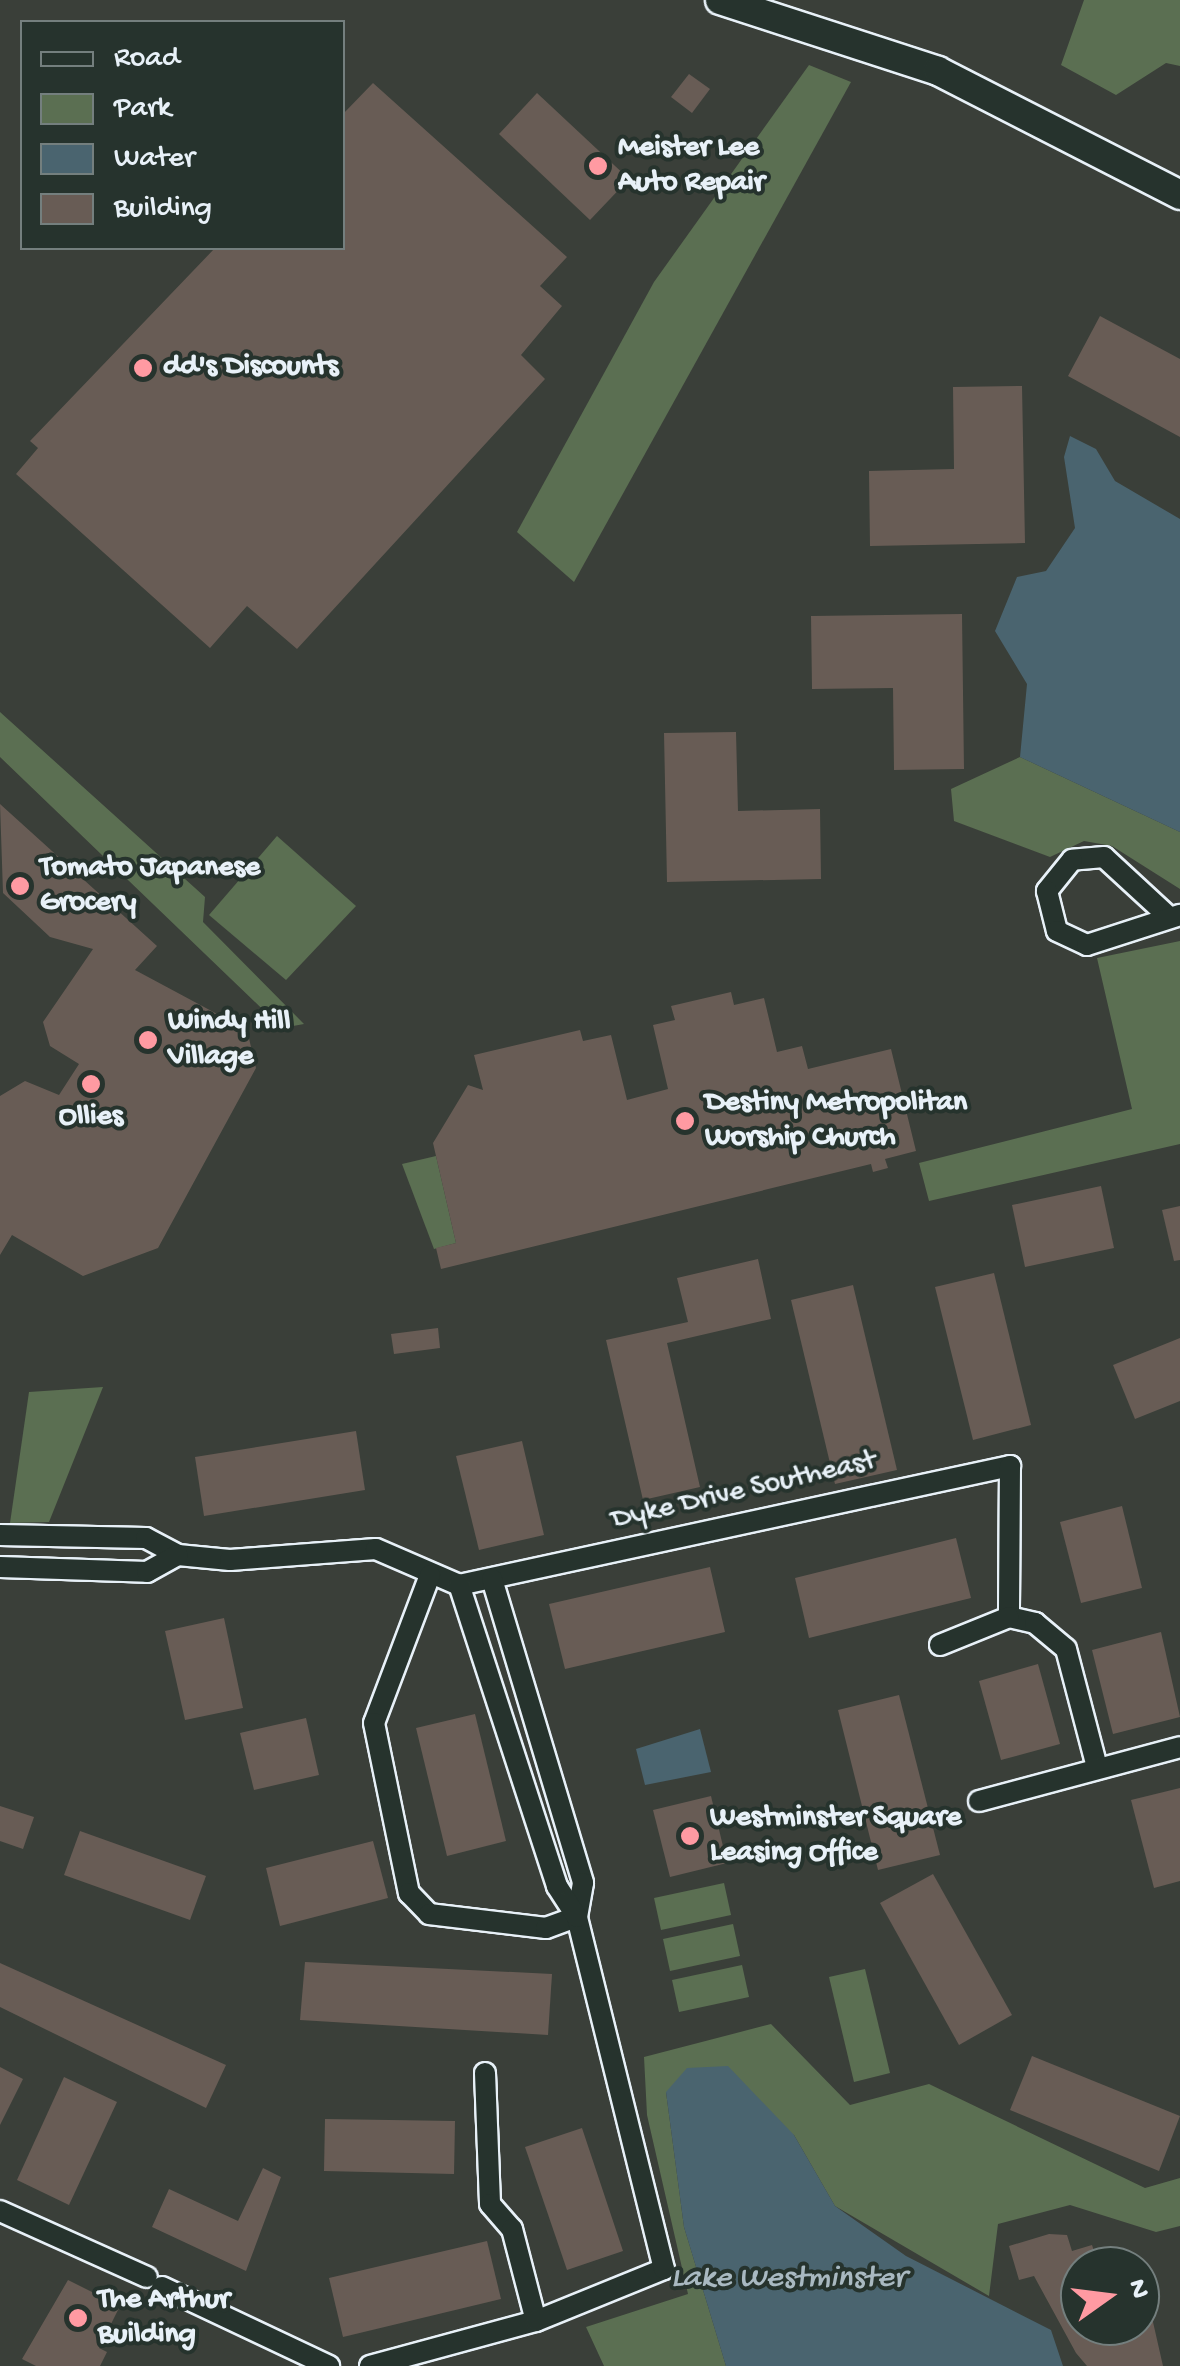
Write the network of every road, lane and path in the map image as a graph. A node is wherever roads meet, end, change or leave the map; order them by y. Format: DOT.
graph roads {
  1 [pos="720,0"];
  2 [pos="1180,195"];
  3 [pos="1174,916"];
  4 [pos="0,1536"];
  5 [pos="178,1555"];
  6 [pos="0,1567"];
  7 [pos="430,1575"];
  8 [pos="492,1579"];
  9 [pos="459,1585"];
  10 [pos="1009,1617"];
  11 [pos="940,1645"];
  12 [pos="1180,1747"];
  13 [pos="1097,1767"];
  14 [pos="978,1802"];
  15 [pos="577,1917"];
  16 [pos="485,2073"];
  17 [pos="0,2211"];
  18 [pos="536,2321"];
  19 [pos="329,2366"];
  20 [pos="370,2366"];
  1 -- 2 [label="main road"];
  3 -- 3 [label="street"];
  4 -- 5 [label="street"];
  5 -- 6 [label="street"];
  5 -- 7 [label="street"];
  7 -- 9 [label="street"];
  7 -- 15 [label="street"];
  8 -- 9 [label="street, Dyke Drive Southeast"];
  8 -- 10 [label="street, Dyke Drive Southeast"];
  8 -- 15 [label="street"];
  9 -- 15 [label="street"];
  10 -- 11 [label="street"];
  10 -- 13 [label="street"];
  12 -- 13 [label="street"];
  13 -- 14 [label="street"];
  15 -- 18 [label="street"];
  16 -- 18 [label="street"];
  17 -- 19 [label="street"];
  18 -- 20 [label="street"];
}
